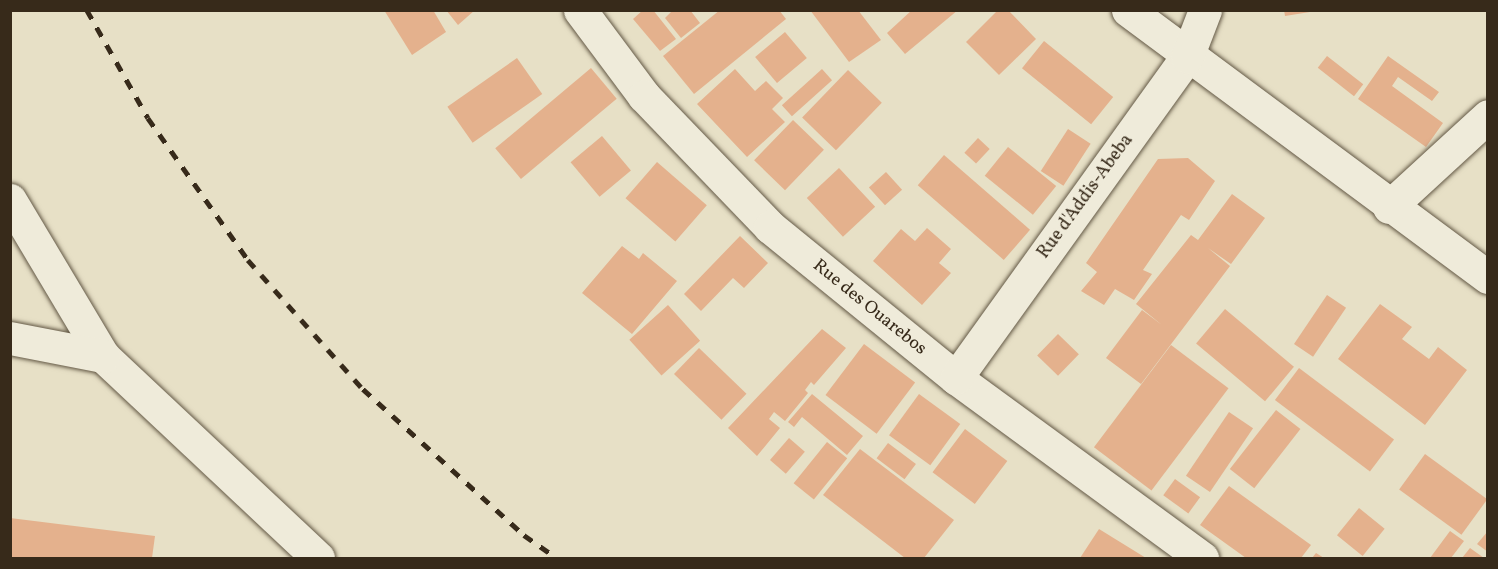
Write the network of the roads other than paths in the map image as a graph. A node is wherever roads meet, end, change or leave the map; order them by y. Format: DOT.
graph roads {
  1 [pos="580,10"];
  2 [pos="1128,10"];
  3 [pos="1205,10"];
  4 [pos="1187,57"];
  5 [pos="1488,116"];
  6 [pos="10,200"];
  7 [pos="1389,207"];
  8 [pos="1488,277"];
  9 [pos="10,338"];
  10 [pos="103,356"];
  11 [pos="956,378"];
  12 [pos="318,558"];
  13 [pos="1202,558"];
  1 -- 11 [label="street, Rue des Ouarebos"];
  2 -- 4 [label="street"];
  3 -- 4 [label="street, Rue d'Addis-Abeba"];
  4 -- 7 [label="street"];
  4 -- 11 [label="street, Rue d'Addis-Abeba"];
  5 -- 7 [label="street"];
  6 -- 10 [label="street"];
  7 -- 8 [label="street"];
  9 -- 10 [label="street"];
  10 -- 12 [label="street"];
  11 -- 13 [label="street, Rue des Ouarebos"];
}
